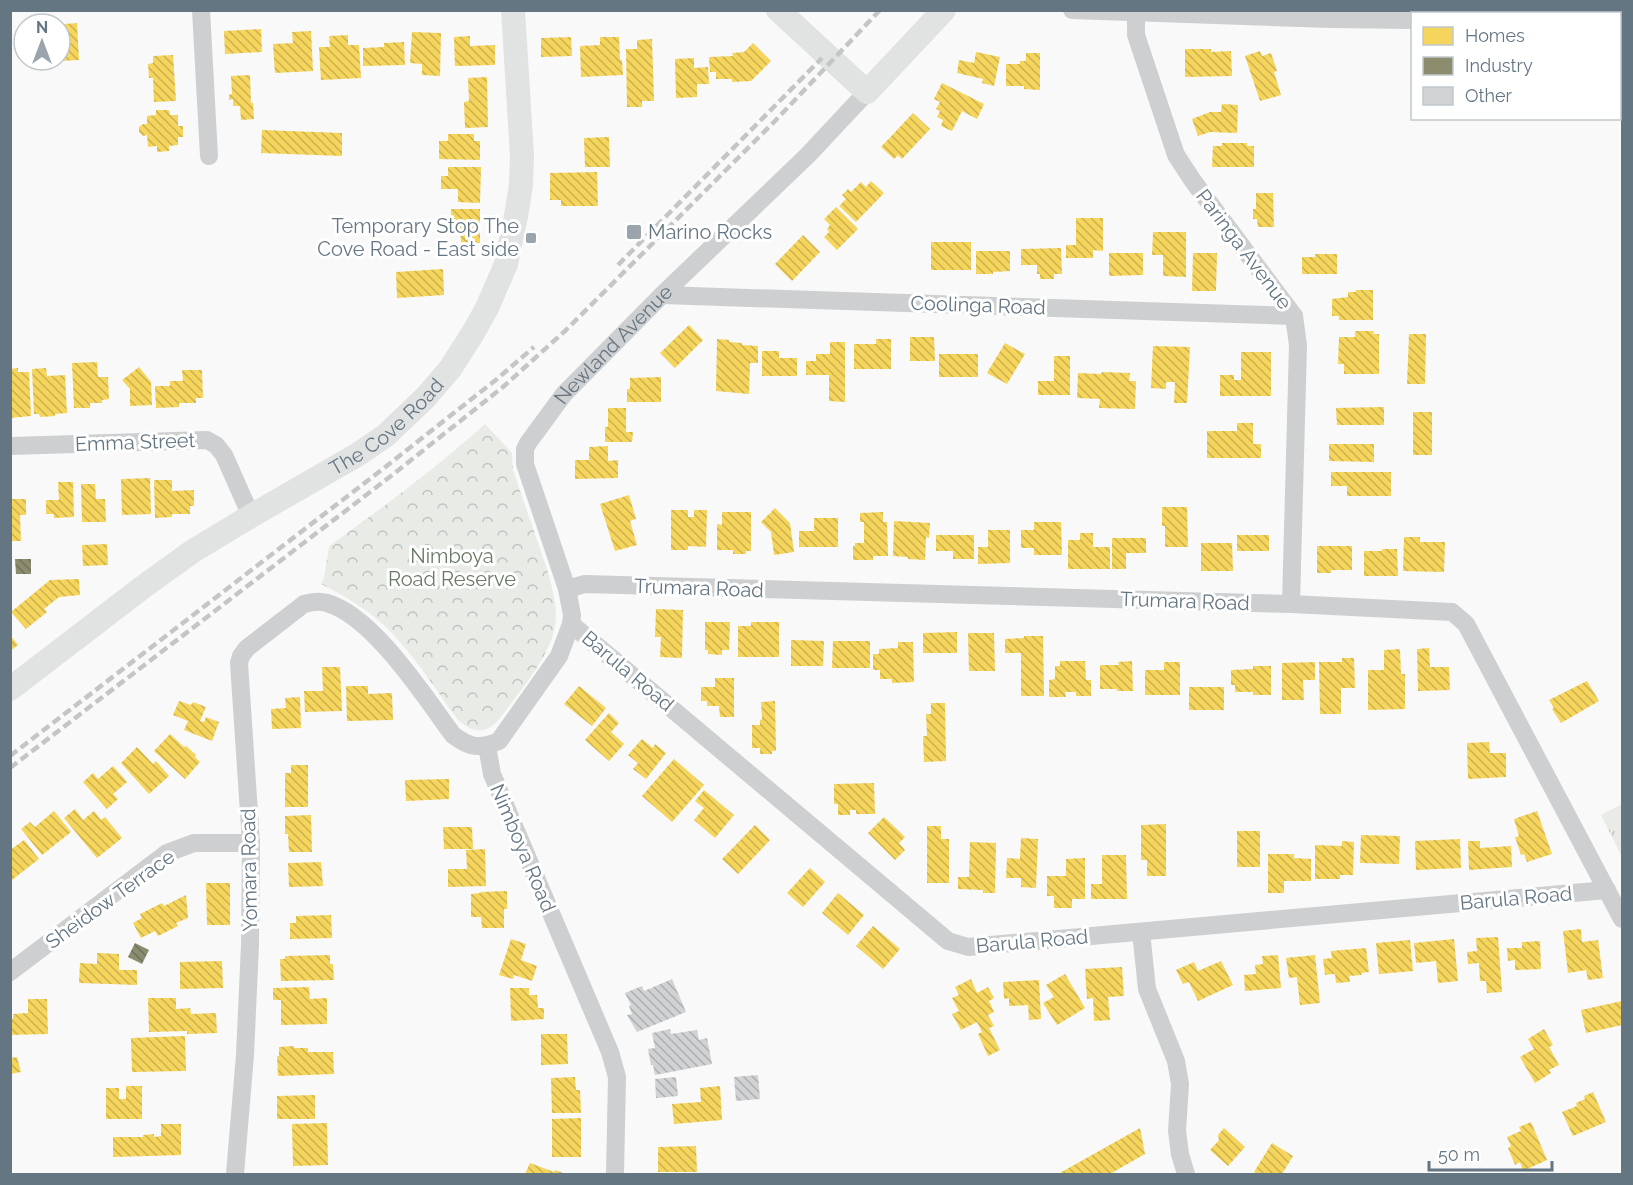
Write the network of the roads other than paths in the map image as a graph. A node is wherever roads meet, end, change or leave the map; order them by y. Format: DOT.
graph roads {
  1 [pos="201,10"];
  2 [pos="513,10"];
  3 [pos="944,10"];
  4 [pos="1072,10"];
  5 [pos="1606,10"];
  6 [pos="784,12"];
  7 [pos="1575,12"];
  8 [pos="1136,13"];
  9 [pos="1331,15"];
  10 [pos="1411,20"];
  11 [pos="867,92"];
  12 [pos="209,156"];
  13 [pos="662,295"];
  14 [pos="1294,316"];
  15 [pos="10,446"];
  16 [pos="251,516"];
  17 [pos="567,589"];
  18 [pos="1291,604"];
  19 [pos="571,624"];
  20 [pos="10,689"];
  21 [pos="487,746"];
  22 [pos="251,843"];
  23 [pos="1607,890"];
  24 [pos="1623,919"];
  25 [pos="1142,932"];
  26 [pos="10,972"];
  27 [pos="235,1174"];
  28 [pos="615,1174"];
  29 [pos="1186,1174"];
  1 -- 12 [label="street"];
  2 -- 16 [label="street, The Cove Road"];
  3 -- 11 [label="street, Newland Avenue"];
  4 -- 8 [label="street"];
  5 -- 7 [label="street"];
  6 -- 11 [label="street"];
  8 -- 9 [label="street"];
  8 -- 14 [label="street, Paringa Avenue"];
  9 -- 10 [label="street"];
  11 -- 13 [label="street, Newland Avenue"];
  13 -- 14 [label="street, Coolinga Road"];
  13 -- 17 [label="street, Newland Avenue"];
  14 -- 18 [label="street, Paringa Avenue"];
  15 -- 16 [label="street, Emma Street"];
  16 -- 20 [label="street, The Cove Road"];
  17 -- 18 [label="street, Trumara Road"];
  17 -- 19 [label="street, Newland Avenue"];
  18 -- 23 [label="street, Trumara Road"];
  19 -- 21 [label="street, Newland Avenue"];
  19 -- 25 [label="street, Barula Road"];
  21 -- 22 [label="street, Yomara Road"];
  21 -- 28 [label="street, Nimboya Road"];
  22 -- 26 [label="street, Sheidow Terrace"];
  22 -- 27 [label="street, Yomara Road"];
  23 -- 24 [label="street, Trumara Road"];
  23 -- 25 [label="street, Barula Road"];
  25 -- 29 [label="street"];
}
